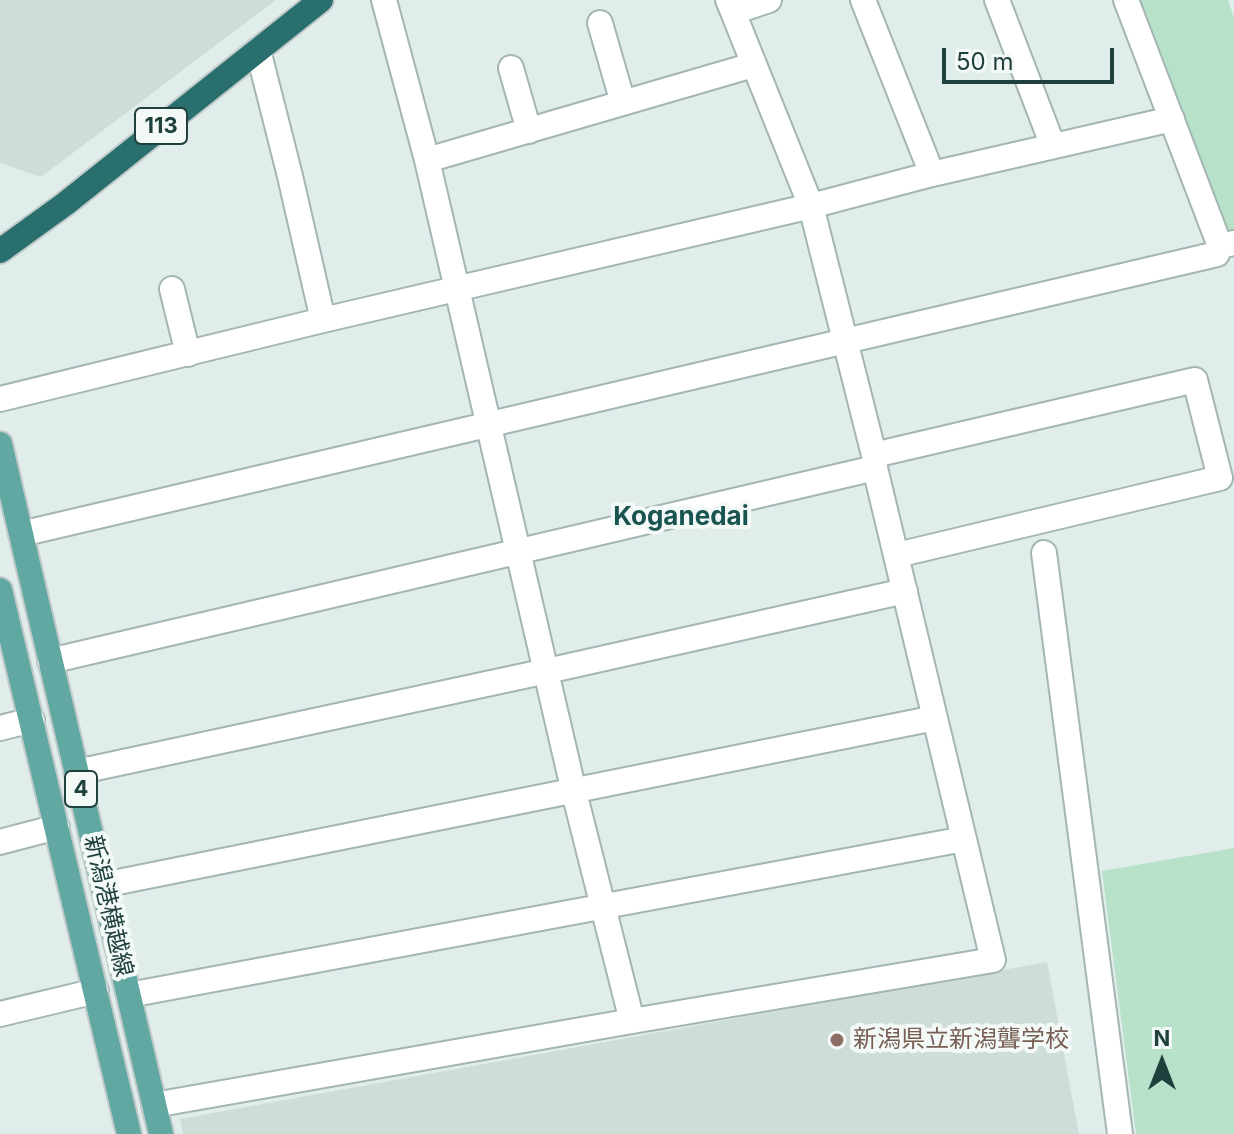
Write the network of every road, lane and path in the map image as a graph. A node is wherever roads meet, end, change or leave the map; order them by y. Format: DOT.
graph roads {
  1 [pos="321,0"];
  2 [pos="384,0"];
  3 [pos="769,0"];
  4 [pos="863,0"];
  5 [pos="997,0"];
  6 [pos="1126,0"];
  7 [pos="731,6"];
  8 [pos="600,23"];
  9 [pos="258,50"];
  10 [pos="753,65"];
  11 [pos="511,68"];
  12 [pos="623,103"];
  13 [pos="1172,119"];
  14 [pos="529,131"];
  15 [pos="1053,146"];
  16 [pos="427,160"];
  17 [pos="932,174"];
  18 [pos="811,206"];
  19 [pos="1227,245"];
  20 [pos="0,251"];
  21 [pos="172,289"];
  22 [pos="456,289"];
  23 [pos="323,320"];
  24 [pos="846,340"];
  25 [pos="188,354"];
  26 [pos="0,399"];
  27 [pos="488,426"];
  28 [pos="0,444"];
  29 [pos="874,462"];
  30 [pos="21,534"];
  31 [pos="517,553"];
  32 [pos="1044,553"];
  33 [pos="897,555"];
  34 [pos="0,590"];
  35 [pos="905,591"];
  36 [pos="50,661"];
  37 [pos="547,671"];
  38 [pos="935,718"];
  39 [pos="32,720"];
  40 [pos="0,728"];
  41 [pos="77,772"];
  42 [pos="574,792"];
  43 [pos="57,827"];
  44 [pos="964,839"];
  45 [pos="0,842"];
  46 [pos="103,885"];
  47 [pos="603,907"];
  48 [pos="96,991"];
  49 [pos="129,995"];
  50 [pos="0,1014"];
  51 [pos="632,1021"];
  52 [pos="154,1105"];
  53 [pos="129,1134"];
  54 [pos="161,1134"];
  55 [pos="1120,1134"];
  1 -- 9 [label="highway, 113"];
  2 -- 16 [label="street"];
  3 -- 7 [label="street"];
  4 -- 17 [label="street"];
  5 -- 15 [label="street"];
  6 -- 13 [label="street"];
  7 -- 10 [label="street"];
  8 -- 12 [label="street"];
  9 -- 20 [label="highway, 113"];
  9 -- 23 [label="street"];
  10 -- 12 [label="street"];
  10 -- 18 [label="street"];
  11 -- 14 [label="street"];
  12 -- 14 [label="street"];
  13 -- 15 [label="street"];
  13 -- 19 [label="street"];
  14 -- 16 [label="street"];
  15 -- 17 [label="street"];
  16 -- 22 [label="street"];
  17 -- 18 [label="street"];
  18 -- 22 [label="street"];
  18 -- 24 [label="street"];
  19 -- 24 [label="street"];
  21 -- 25 [label="street"];
  22 -- 23 [label="street"];
  22 -- 27 [label="street"];
  23 -- 25 [label="street"];
  24 -- 27 [label="street"];
  24 -- 29 [label="street"];
  25 -- 26 [label="street"];
  27 -- 30 [label="street"];
  27 -- 31 [label="street"];
  28 -- 30 [label="main road, 新潟港横越線 / 4"];
  29 -- 31 [label="street"];
  29 -- 33 [label="street"];
  29 -- 33 [label="street"];
  30 -- 36 [label="main road, 新潟港横越線 / 4"];
  31 -- 36 [label="street"];
  31 -- 37 [label="street"];
  32 -- 55 [label="street"];
  33 -- 35 [label="street"];
  34 -- 39 [label="main road, 新潟港横越線 / 4"];
  35 -- 37 [label="street"];
  35 -- 38 [label="street"];
  36 -- 41 [label="main road, 新潟港横越線 / 4"];
  37 -- 41 [label="street"];
  37 -- 42 [label="street"];
  38 -- 42 [label="street"];
  38 -- 44 [label="street"];
  39 -- 40 [label="street"];
  39 -- 43 [label="main road, 新潟港横越線 / 4"];
  41 -- 46 [label="main road, 新潟港横越線 / 4"];
  42 -- 46 [label="street"];
  42 -- 47 [label="street"];
  43 -- 45 [label="street"];
  43 -- 48 [label="main road, 新潟港横越線 / 4"];
  44 -- 47 [label="street"];
  44 -- 51 [label="street"];
  46 -- 49 [label="main road, 新潟港横越線 / 4"];
  47 -- 49 [label="street"];
  47 -- 51 [label="street"];
  48 -- 50 [label="street"];
  48 -- 53 [label="main road, 新潟港横越線 / 4"];
  49 -- 52 [label="main road, 新潟港横越線 / 4"];
  51 -- 52 [label="street"];
  52 -- 54 [label="main road, 新潟港横越線 / 4"];
}
